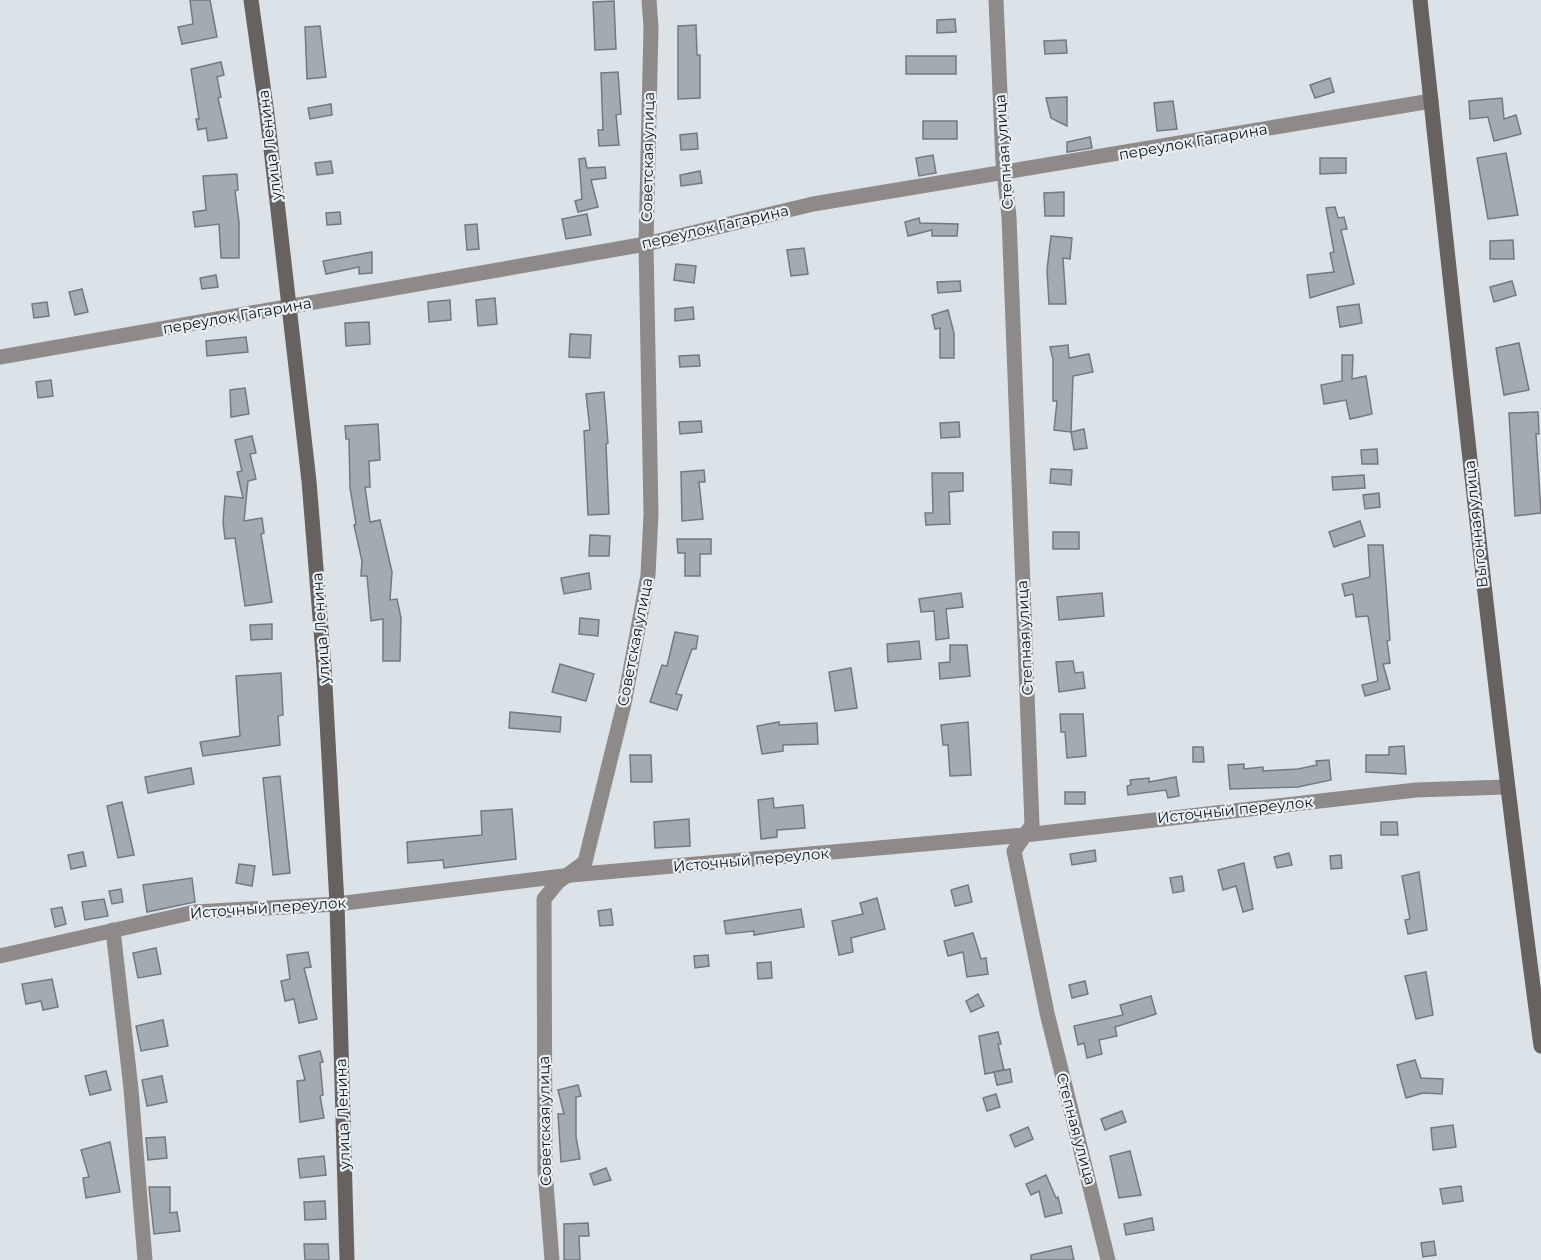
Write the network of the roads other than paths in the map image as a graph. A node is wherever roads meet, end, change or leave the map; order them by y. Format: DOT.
graph roads {
  1 [pos="251,0"];
  2 [pos="649,0"];
  3 [pos="996,0"];
  4 [pos="1420,0"];
  5 [pos="1431,101"];
  6 [pos="1004,174"];
  7 [pos="646,244"];
  8 [pos="289,307"];
  9 [pos="0,357"];
  10 [pos="1506,787"];
  11 [pos="1025,835"];
  12 [pos="571,875"];
  13 [pos="337,904"];
  14 [pos="113,930"];
  15 [pos="0,956"];
  16 [pos="1541,1046"];
  17 [pos="145,1260"];
  18 [pos="347,1260"];
  19 [pos="552,1260"];
  20 [pos="1108,1260"];
  1 -- 8 [label="street, улица Ленина"];
  2 -- 7 [label="street, Советская улица"];
  3 -- 6 [label="street, Степная улица"];
  4 -- 5 [label="street, Выгонная улица"];
  5 -- 6 [label="street, переулок Гагарина"];
  5 -- 10 [label="street, Выгонная улица"];
  6 -- 7 [label="street, переулок Гагарина"];
  6 -- 11 [label="street, Степная улица"];
  7 -- 8 [label="street, переулок Гагарина"];
  7 -- 12 [label="street, Советская улица"];
  8 -- 9 [label="street, переулок Гагарина"];
  8 -- 13 [label="street, улица Ленина"];
  10 -- 11 [label="street, Источный переулок"];
  10 -- 16 [label="street, Выгонная улица"];
  11 -- 12 [label="street, Источный переулок"];
  11 -- 20 [label="street, Степная улица"];
  12 -- 13 [label="street, Источный переулок"];
  12 -- 19 [label="street, Советская улица"];
  13 -- 14 [label="street, Источный переулок"];
  13 -- 18 [label="street, улица Ленина"];
  14 -- 15 [label="street, Источный переулок"];
  14 -- 17 [label="street"];
}
